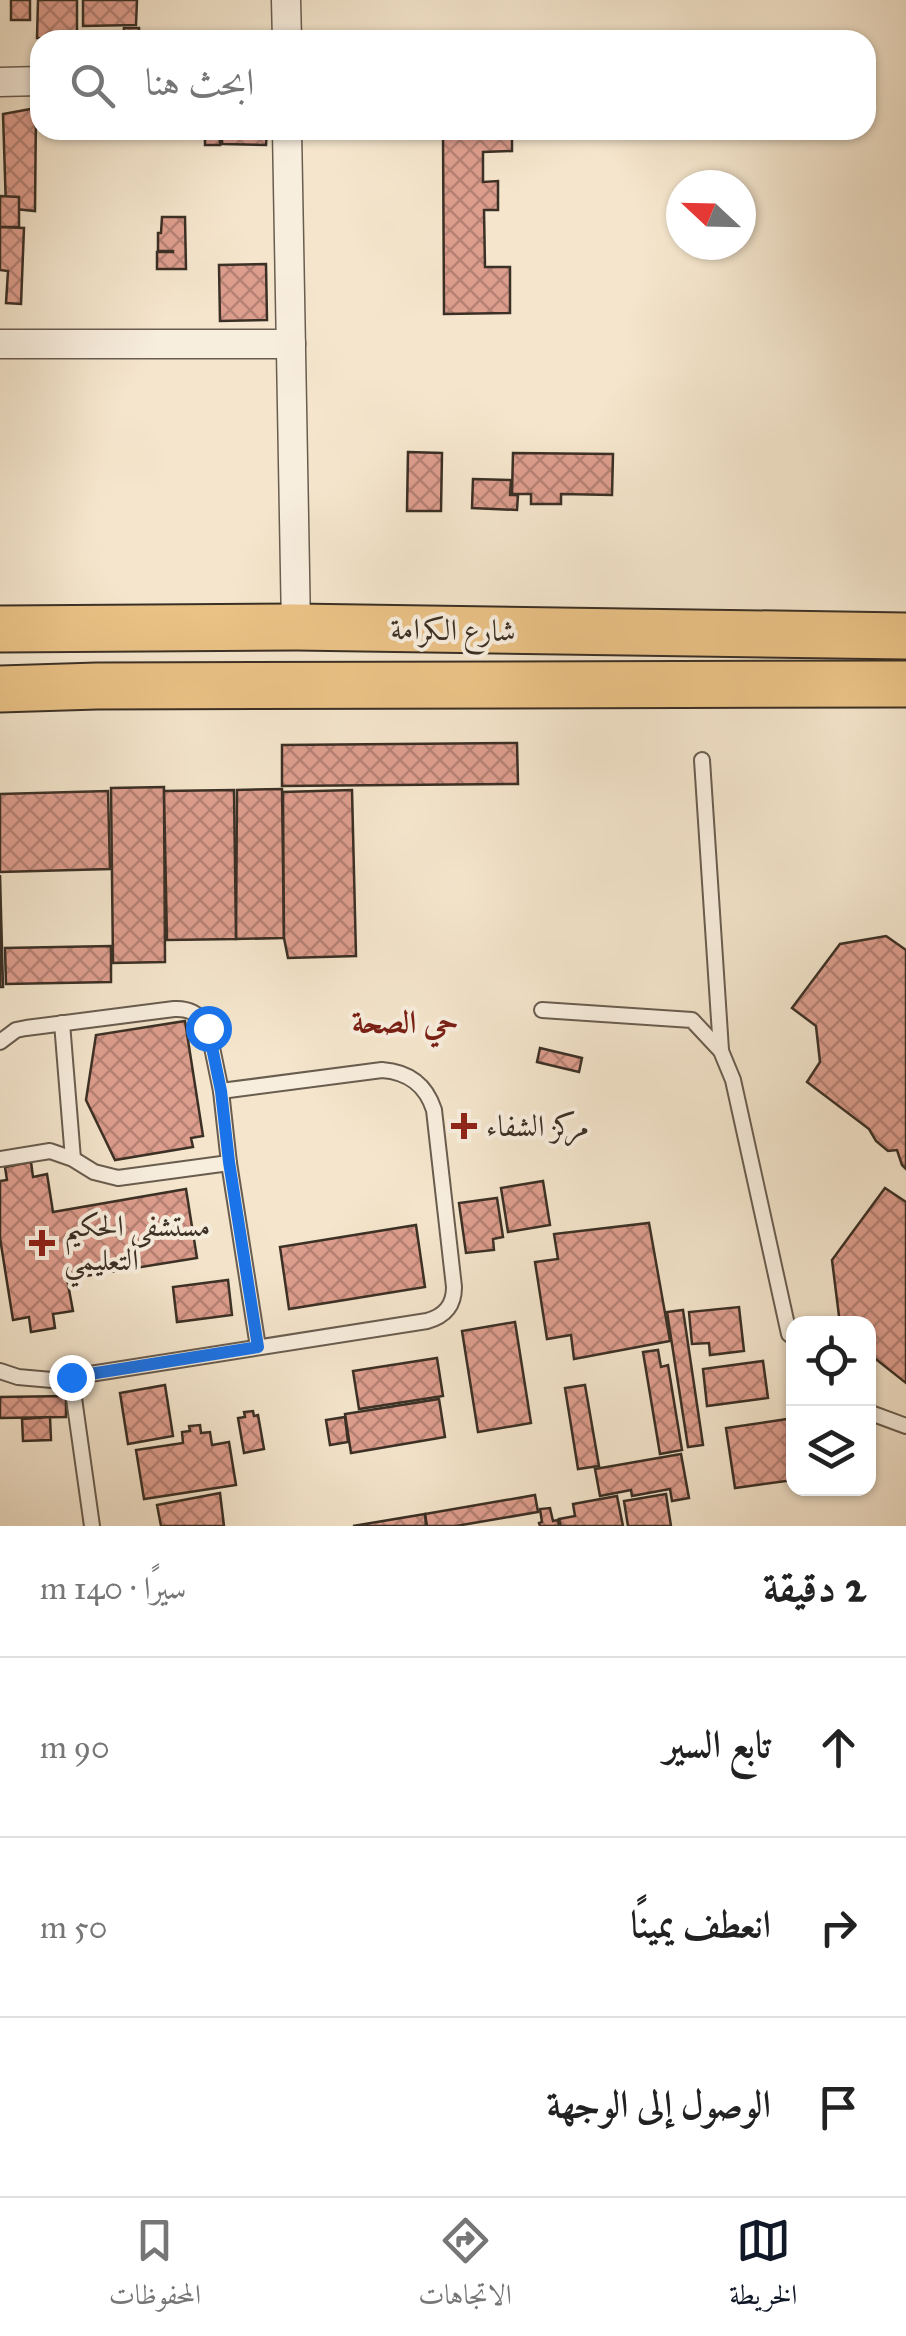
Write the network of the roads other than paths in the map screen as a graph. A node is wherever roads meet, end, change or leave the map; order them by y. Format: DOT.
graph roads {
  1 [pos="286,0"];
  2 [pos="286,30"];
  3 [pos="30,81"];
  4 [pos="0,82"];
  5 [pos="288,140"];
  6 [pos="0,344"];
  7 [pos="291,344"];
  8 [pos="296,628"];
  9 [pos="0,629"];
  10 [pos="649,632"];
  11 [pos="760,634"];
  12 [pos="906,636"];
  13 [pos="906,684"];
  14 [pos="766,685"];
  15 [pos="647,686"];
  16 [pos="0,688"];
  17 [pos="702,760"];
  18 [pos="542,1010"];
  19 [pos="62,1023"];
  20 [pos="0,1042"];
  21 [pos="720,1050"];
  22 [pos="221,1091"];
  23 [pos="0,1159"];
  24 [pos="74,1159"];
  25 [pos="229,1162"];
  26 [pos="786,1316"];
  27 [pos="258,1347"];
  28 [pos="0,1370"];
  29 [pos="71,1377"];
  30 [pos="876,1415"];
  31 [pos="906,1426"];
  32 [pos="92,1526"];
  1 -- 2 [label="street"];
  3 -- 4 [label="street"];
  5 -- 7 [label="street"];
  6 -- 7 [label="street"];
  7 -- 8 [label="street"];
  8 -- 9 [label="main road, شارع الكرامة"];
  8 -- 10 [label="main road, شارع الكرامة"];
  10 -- 11 [label="main road, شارع الكرامة"];
  10 -- 15 [label="main road"];
  11 -- 12 [label="main road, شارع الكرامة"];
  11 -- 14 [label="main road"];
  13 -- 14 [label="main road, شارع الكرامة"];
  14 -- 15 [label="main road, شارع الكرامة"];
  15 -- 16 [label="main road, شارع الكرامة"];
  17 -- 21 [label="lane"];
  18 -- 21 [label="lane"];
  19 -- 20 [label="lane"];
  19 -- 22 [label="lane"];
  19 -- 24 [label="lane"];
  21 -- 26 [label="lane"];
  22 -- 25 [label="lane"];
  22 -- 27 [label="lane"];
  23 -- 24 [label="lane"];
  24 -- 25 [label="lane"];
  25 -- 27 [label="lane"];
  27 -- 29 [label="lane"];
  28 -- 29 [label="lane"];
  29 -- 32 [label="lane"];
  30 -- 31 [label="lane"];
}
